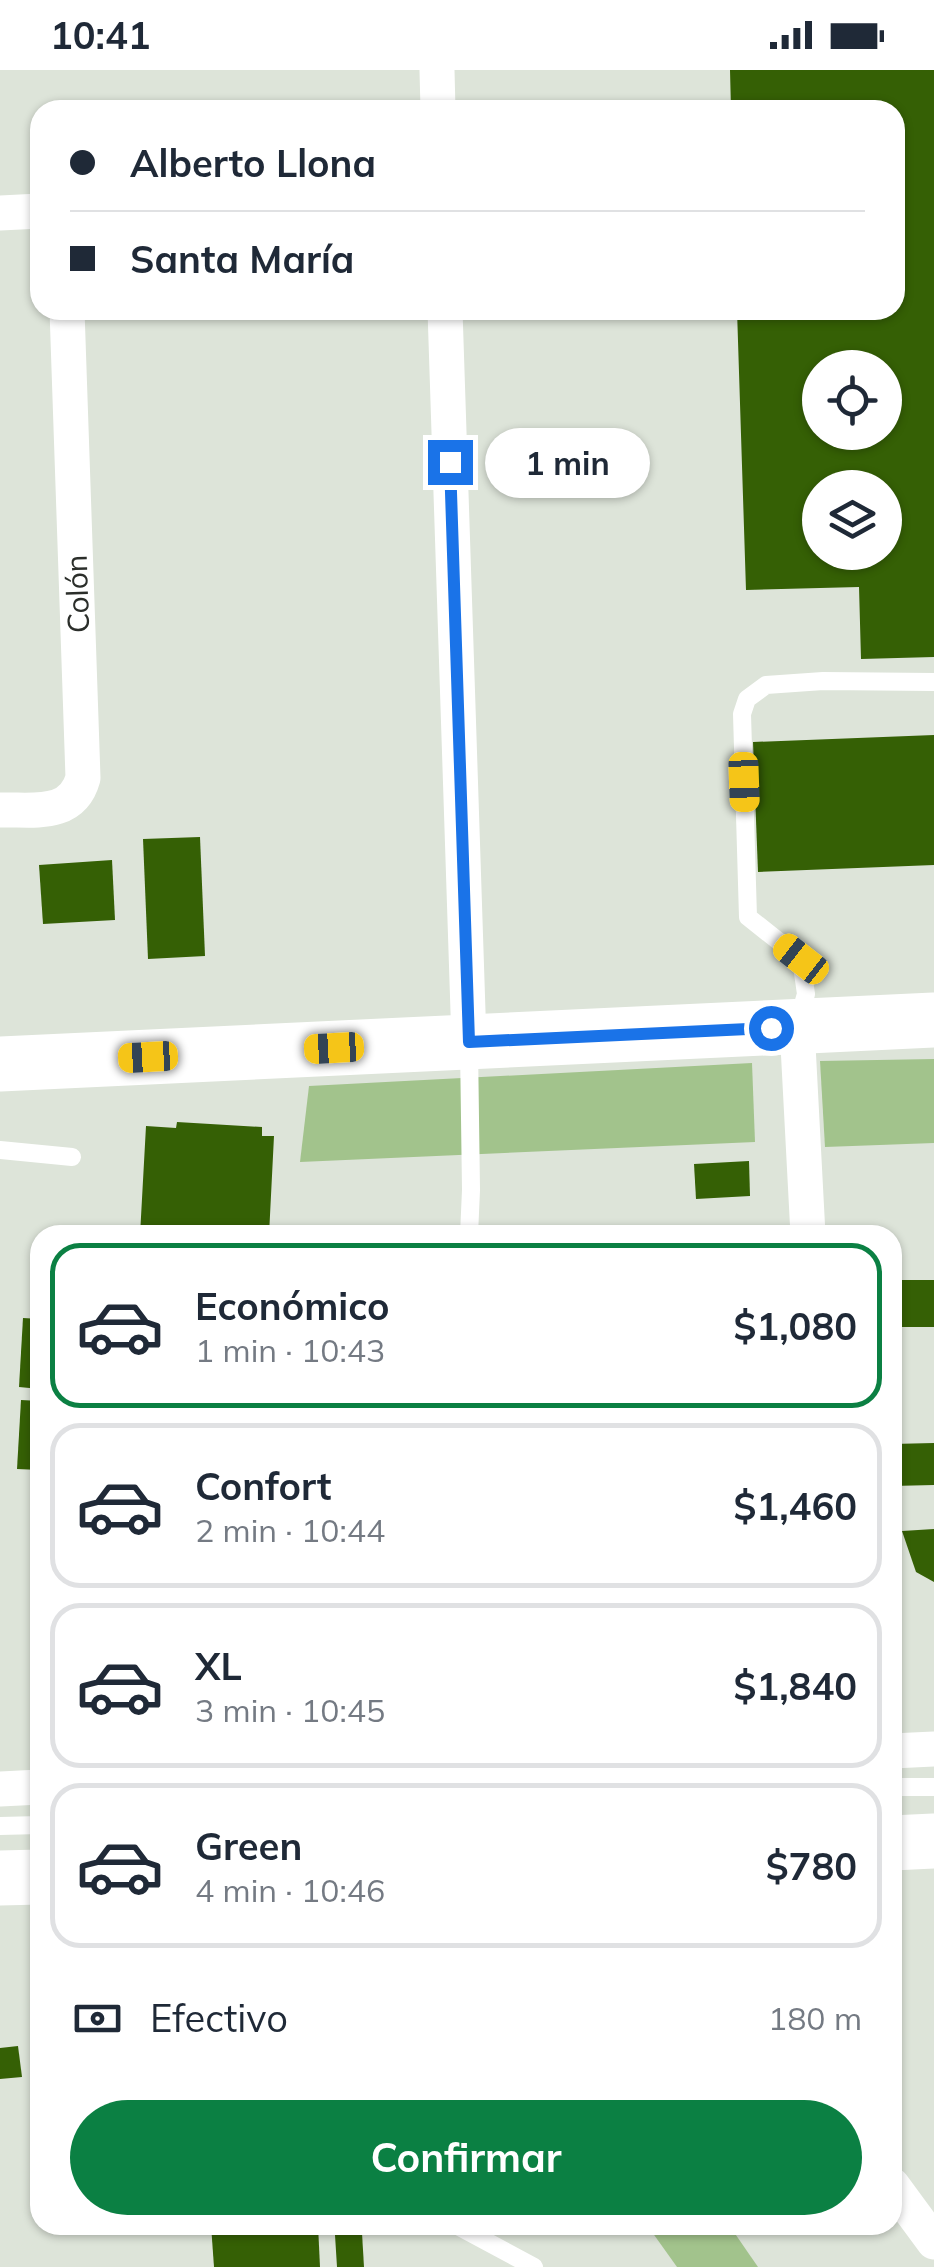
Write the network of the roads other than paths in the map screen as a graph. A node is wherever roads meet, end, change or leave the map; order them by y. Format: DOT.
graph roads {
  1 [pos="437,70"];
  2 [pos="438,100"];
  3 [pos="30,212"];
  4 [pos="0,213"];
  5 [pos="67,320"];
  6 [pos="445,320"];
  7 [pos="934,682"];
  8 [pos="0,810"];
  9 [pos="934,1020"];
  10 [pos="796,1026"];
  11 [pos="469,1042"];
  12 [pos="0,1064"];
  13 [pos="0,1150"];
  14 [pos="72,1157"];
  15 [pos="470,1225"];
  16 [pos="807,1225"];
  17 [pos="934,1749"];
  18 [pos="902,1751"];
  19 [pos="902,1787"];
  20 [pos="934,1787"];
  21 [pos="30,1788"];
  22 [pos="0,1789"];
  23 [pos="30,1824"];
  24 [pos="0,1826"];
  25 [pos="934,1841"];
  26 [pos="902,1843"];
  27 [pos="30,1864"];
  28 [pos="0,1866"];
  29 [pos="30,1877"];
  30 [pos="0,1878"];
  31 [pos="902,2199"];
  32 [pos="475,2235"];
  33 [pos="934,2242"];
  34 [pos="534,2267"];
  1 -- 2 [label="street"];
  3 -- 4 [label="street"];
  5 -- 8 [label="street, Colón"];
  6 -- 11 [label="street"];
  7 -- 10 [label="lane"];
  9 -- 10 [label="main road"];
  10 -- 11 [label="main road"];
  10 -- 16 [label="street"];
  11 -- 12 [label="main road"];
  11 -- 15 [label="lane"];
  13 -- 14 [label="lane"];
  17 -- 18 [label="street"];
  19 -- 20 [label="lane"];
  21 -- 22 [label="street"];
  23 -- 24 [label="lane"];
  25 -- 26 [label="main road"];
  27 -- 28 [label="lane"];
  29 -- 30 [label="main road"];
  31 -- 33 [label="street"];
  32 -- 34 [label="lane"];
}
